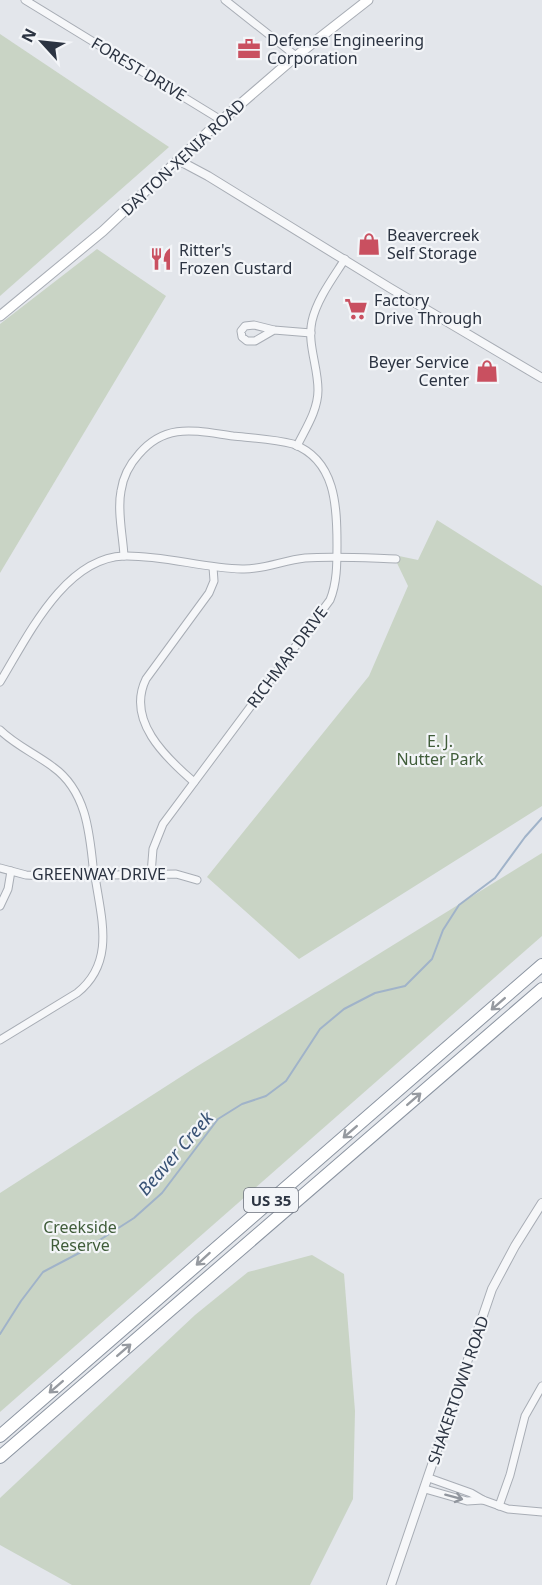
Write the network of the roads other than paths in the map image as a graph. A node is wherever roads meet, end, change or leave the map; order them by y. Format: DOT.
graph roads {
  1 [pos="25,0"];
  2 [pos="225,0"];
  3 [pos="368,0"];
  4 [pos="296,56"];
  5 [pos="221,120"];
  6 [pos="178,160"];
  7 [pos="345,259"];
  8 [pos="0,316"];
  9 [pos="273,330"];
  10 [pos="311,333"];
  11 [pos="542,378"];
  12 [pos="297,446"];
  13 [pos="124,556"];
  14 [pos="337,557"];
  15 [pos="396,559"];
  16 [pos="213,567"];
  17 [pos="0,682"];
  18 [pos="0,730"];
  19 [pos="194,782"];
  20 [pos="0,868"];
  21 [pos="11,872"];
  22 [pos="151,874"];
  23 [pos="94,876"];
  24 [pos="197,880"];
  25 [pos="0,906"];
  26 [pos="542,965"];
  27 [pos="542,989"];
  28 [pos="0,1040"];
  29 [pos="542,1203"];
  30 [pos="542,1386"];
  31 [pos="0,1436"];
  32 [pos="0,1457"];
  33 [pos="429,1478"];
  34 [pos="425,1489"];
  35 [pos="483,1500"];
  36 [pos="499,1506"];
  37 [pos="542,1512"];
  38 [pos="391,1585"];
  1 -- 5 [label="street, FOREST DRIVE"];
  2 -- 4 [label="street"];
  3 -- 4 [label="main road, DAYTON-XENIA ROAD"];
  4 -- 5 [label="main road, DAYTON-XENIA ROAD"];
  5 -- 6 [label="main road, DAYTON-XENIA ROAD"];
  6 -- 7 [label="street"];
  6 -- 8 [label="main road, DAYTON-XENIA ROAD"];
  7 -- 10 [label="street"];
  7 -- 11 [label="street"];
  9 -- 10 [label="street"];
  10 -- 12 [label="street"];
  12 -- 13 [label="street"];
  12 -- 14 [label="street, RICHMAR DRIVE"];
  13 -- 16 [label="street"];
  13 -- 17 [label="street"];
  14 -- 15 [label="street"];
  14 -- 16 [label="street"];
  14 -- 19 [label="street, RICHMAR DRIVE"];
  16 -- 19 [label="street"];
  18 -- 23 [label="street"];
  19 -- 22 [label="street, RICHMAR DRIVE"];
  20 -- 21 [label="street, GREENWAY DRIVE"];
  21 -- 23 [label="street, GREENWAY DRIVE"];
  21 -- 25 [label="street"];
  22 -- 23 [label="street, GREENWAY DRIVE"];
  22 -- 24 [label="street, GREENWAY DRIVE"];
  23 -- 28 [label="street"];
  26 -- 31 [label="highway, US 35, one-way"];
  32 -- 27 [label="highway, US 35, one-way"];
  29 -- 33 [label="street, SHAKERTOWN ROAD"];
  30 -- 36 [label="street"];
  33 -- 34 [label="street, SHAKERTOWN ROAD"];
  33 -- 35 [label="street"];
  34 -- 35 [label="street, one-way"];
  34 -- 38 [label="street, SHAKERTOWN ROAD"];
  35 -- 36 [label="street"];
  36 -- 37 [label="street"];
}
